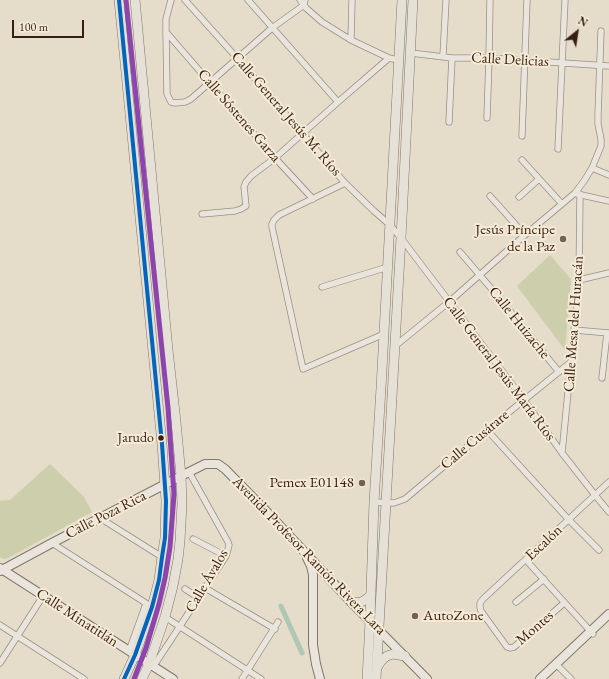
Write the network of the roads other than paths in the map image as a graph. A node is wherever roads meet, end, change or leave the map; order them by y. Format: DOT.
graph roads {
  1 [pos="119,0"];
  2 [pos="135,0"];
  3 [pos="171,0"];
  4 [pos="185,0"];
  5 [pos="248,0"];
  6 [pos="300,0"];
  7 [pos="352,0"];
  8 [pos="402,0"];
  9 [pos="413,0"];
  10 [pos="446,0"];
  11 [pos="490,0"];
  12 [pos="527,0"];
  13 [pos="565,0"];
  14 [pos="304,3"];
  15 [pos="272,28"];
  16 [pos="601,31"];
  17 [pos="166,32"];
  18 [pos="350,40"];
  19 [pos="411,53"];
  20 [pos="443,56"];
  21 [pos="237,58"];
  22 [pos="389,58"];
  23 [pos="452,58"];
  24 [pos="489,58"];
  25 [pos="398,60"];
  26 [pos="525,61"];
  27 [pos="562,63"];
  28 [pos="600,65"];
  29 [pos="609,66"];
  30 [pos="210,82"];
  31 [pos="338,102"];
  32 [pos="487,118"];
  33 [pos="449,122"];
  34 [pos="302,134"];
  35 [pos="522,136"];
  36 [pos="558,149"];
  37 [pos="275,158"];
  38 [pos="522,160"];
  39 [pos="592,168"];
  40 [pos="609,175"];
  41 [pos="539,179"];
  42 [pos="345,183"];
  43 [pos="577,194"];
  44 [pos="490,196"];
  45 [pos="519,197"];
  46 [pos="313,199"];
  47 [pos="609,201"];
  48 [pos="562,204"];
  49 [pos="202,214"];
  50 [pos="390,226"];
  51 [pos="525,235"];
  52 [pos="401,238"];
  53 [pos="460,252"];
  54 [pos="388,267"];
  55 [pos="609,273"];
  56 [pos="480,275"];
  57 [pos="579,280"];
  58 [pos="322,287"];
  59 [pos="449,302"];
  60 [pos="574,330"];
  61 [pos="608,333"];
  62 [pos="384,334"];
  63 [pos="395,346"];
  64 [pos="571,362"];
  65 [pos="559,372"];
  66 [pos="602,378"];
  67 [pos="524,400"];
  68 [pos="487,430"];
  69 [pos="562,453"];
  70 [pos="185,474"];
  71 [pos="609,482"];
  72 [pos="165,484"];
  73 [pos="595,495"];
  74 [pos="374,502"];
  75 [pos="386,502"];
  76 [pos="609,512"];
  77 [pos="100,518"];
  78 [pos="569,520"];
  79 [pos="193,539"];
  80 [pos="52,543"];
  81 [pos="599,550"];
  82 [pos="305,552"];
  83 [pos="226,556"];
  84 [pos="162,557"];
  85 [pos="526,560"];
  86 [pos="1,570"];
  87 [pos="544,579"];
  88 [pos="206,588"];
  89 [pos="185,589"];
  90 [pos="371,594"];
  91 [pos="43,596"];
  92 [pos="199,598"];
  93 [pos="516,602"];
  94 [pos="564,602"];
  95 [pos="352,603"];
  96 [pos="149,605"];
  97 [pos="480,605"];
  98 [pos="609,614"];
  99 [pos="165,617"];
  100 [pos="609,619"];
  101 [pos="370,621"];
  102 [pos="278,622"];
  103 [pos="0,626"];
  104 [pos="180,627"];
  105 [pos="275,629"];
  106 [pos="379,630"];
  107 [pos="592,632"];
  108 [pos="17,636"];
  109 [pos="132,653"];
  110 [pos="405,656"];
  111 [pos="0,663"];
  112 [pos="557,665"];
  113 [pos="151,666"];
  114 [pos="247,670"];
  115 [pos="376,674"];
  116 [pos="124,678"];
  117 [pos="84,679"];
  118 [pos="142,679"];
  119 [pos="173,679"];
  120 [pos="242,679"];
  121 [pos="261,679"];
  122 [pos="320,679"];
  123 [pos="367,679"];
  124 [pos="427,679"];
  125 [pos="540,679"];
  126 [pos="545,679"];
  127 [pos="571,679"];
  1 -- 72 [label="main road"];
  2 -- 70 [label="main road"];
  3 -- 17 [label="street"];
  4 -- 21 [label="street, Calle General Jesús M. Ríos"];
  5 -- 15 [label="street"];
  6 -- 14 [label="street"];
  7 -- 18 [label="street"];
  8 -- 25 [label="main road"];
  9 -- 19 [label="main road"];
  10 -- 20 [label="street"];
  11 -- 24 [label="street"];
  12 -- 26 [label="street"];
  13 -- 27 [label="street"];
  14 -- 15 [label="street"];
  14 -- 18 [label="street"];
  15 -- 21 [label="street"];
  15 -- 31 [label="street"];
  16 -- 28 [label="street"];
  17 -- 30 [label="street, Calle Sóstenes Garza"];
  17 -- 30 [label="street"];
  18 -- 22 [label="street"];
  19 -- 20 [label="street, Calle Delicias"];
  19 -- 52 [label="main road"];
  20 -- 23 [label="street, Calle Delicias"];
  21 -- 30 [label="street"];
  21 -- 34 [label="street, Calle General Jesús M. Ríos"];
  22 -- 25 [label="street"];
  22 -- 31 [label="street"];
  23 -- 24 [label="street, Calle Delicias"];
  23 -- 33 [label="street"];
  24 -- 26 [label="street, Calle Delicias"];
  24 -- 32 [label="street"];
  25 -- 50 [label="main road"];
  26 -- 27 [label="street, Calle Delicias"];
  26 -- 35 [label="street"];
  27 -- 28 [label="street, Calle Delicias"];
  27 -- 36 [label="street"];
  28 -- 29 [label="street, Calle Delicias"];
  28 -- 39 [label="street"];
  30 -- 37 [label="street, Calle Sóstenes Garza"];
  31 -- 34 [label="street"];
  34 -- 37 [label="street"];
  34 -- 42 [label="street, Calle General Jesús M. Ríos"];
  37 -- 46 [label="street, Calle Sóstenes Garza"];
  37 -- 49 [label="street"];
  38 -- 41 [label="street"];
  39 -- 40 [label="street"];
  39 -- 43 [label="street"];
  41 -- 45 [label="street"];
  41 -- 48 [label="street"];
  42 -- 46 [label="street"];
  42 -- 50 [label="street, Calle General Jesús M. Ríos"];
  43 -- 47 [label="street"];
  43 -- 48 [label="street"];
  43 -- 57 [label="street, Calle Mesa del Huracán"];
  44 -- 51 [label="street"];
  46 -- 62 [label="street"];
  48 -- 51 [label="street"];
  50 -- 52 [label="street, Calle General Jesús María Ríos"];
  50 -- 54 [label="main road"];
  51 -- 56 [label="street"];
  52 -- 59 [label="street, Calle General Jesús María Ríos"];
  52 -- 63 [label="main road"];
  53 -- 56 [label="street, Calle Huizache"];
  54 -- 58 [label="street"];
  54 -- 62 [label="main road"];
  55 -- 57 [label="street"];
  56 -- 59 [label="street"];
  56 -- 65 [label="street, Calle Huizache"];
  57 -- 60 [label="street, Calle Mesa del Huracán"];
  59 -- 63 [label="street"];
  59 -- 67 [label="street, Calle General Jesús María Ríos"];
  60 -- 61 [label="street"];
  60 -- 64 [label="street, Calle Mesa del Huracán"];
  61 -- 66 [label="street"];
  62 -- 74 [label="main road"];
  63 -- 75 [label="main road"];
  64 -- 65 [label="street, Calle Cusárare"];
  64 -- 69 [label="street, Calle Mesa del Huracán"];
  65 -- 67 [label="street, Calle Cusárare"];
  67 -- 68 [label="street, Calle Cusárare"];
  67 -- 69 [label="street, Calle General Jesús María Ríos"];
  68 -- 75 [label="street, Calle Cusárare"];
  68 -- 78 [label="street"];
  69 -- 73 [label="street, Calle General Jesús María Ríos"];
  70 -- 72 [label="main road, Calle Poza Rica"];
  70 -- 82 [label="main road, Avenida Profesor Ramón Rivera Lara"];
  70 -- 83 [label="street, Calle Ávalos"];
  70 -- 99 [label="main road"];
  71 -- 73 [label="street, Escalón"];
  72 -- 77 [label="main road, Calle Poza Rica"];
  72 -- 84 [label="main road"];
  73 -- 76 [label="street, Calle General Jesús María Ríos"];
  73 -- 78 [label="street, Escalón"];
  74 -- 75 [label="street, Calle Cusárare"];
  74 -- 90 [label="main road"];
  75 -- 106 [label="main road"];
  77 -- 80 [label="main road, Calle Poza Rica"];
  77 -- 84 [label="street"];
  78 -- 81 [label="street"];
  78 -- 85 [label="street, Escalón"];
  79 -- 83 [label="street"];
  80 -- 86 [label="main road, Calle Poza Rica"];
  80 -- 96 [label="street, Calle Poza Rica"];
  82 -- 95 [label="main road, Avenida Profesor Ramón Rivera Lara"];
  82 -- 122 [label="main road"];
  83 -- 88 [label="street, Calle Ávalos"];
  84 -- 96 [label="main road"];
  85 -- 87 [label="street"];
  85 -- 97 [label="street, Escalón"];
  86 -- 91 [label="main road, Calle Minatitlán"];
  87 -- 93 [label="street"];
  87 -- 94 [label="street"];
  88 -- 92 [label="street, Calle Ávalos"];
  88 -- 105 [label="street"];
  89 -- 92 [label="street"];
  90 -- 95 [label="main road"];
  90 -- 101 [label="main road"];
  91 -- 108 [label="street"];
  91 -- 109 [label="main road, Calle Minatitlán"];
  92 -- 104 [label="street, Calle Ávalos"];
  94 -- 97 [label="street, Montes"];
  94 -- 107 [label="street"];
  95 -- 101 [label="main road, Avenida Profesor Ramón Rivera Lara"];
  96 -- 109 [label="main road"];
  98 -- 107 [label="main road"];
  99 -- 104 [label="street"];
  99 -- 113 [label="main road"];
  100 -- 107 [label="main road"];
  101 -- 106 [label="main road, Avenida Profesor Ramón Rivera Lara"];
  101 -- 123 [label="main road"];
  102 -- 105 [label="street"];
  103 -- 108 [label="street"];
  104 -- 113 [label="street, Calle Ávalos"];
  104 -- 114 [label="street"];
  105 -- 114 [label="street"];
  106 -- 110 [label="main road, Avenida Profesor Ramón Rivera Lara"];
  106 -- 115 [label="main road"];
  107 -- 112 [label="main road"];
  108 -- 111 [label="street"];
  108 -- 117 [label="street"];
  109 -- 113 [label="main road, Calle Minatitlán"];
  109 -- 116 [label="main road"];
  110 -- 115 [label="main road"];
  110 -- 124 [label="main road, Avenida Profesor Ramón Rivera Lara"];
  112 -- 125 [label="main road"];
  112 -- 126 [label="main road"];
  112 -- 127 [label="street"];
  113 -- 118 [label="main road"];
  113 -- 119 [label="main road, Calle Minatitlán"];
  114 -- 120 [label="street"];
  114 -- 121 [label="street"];
}
